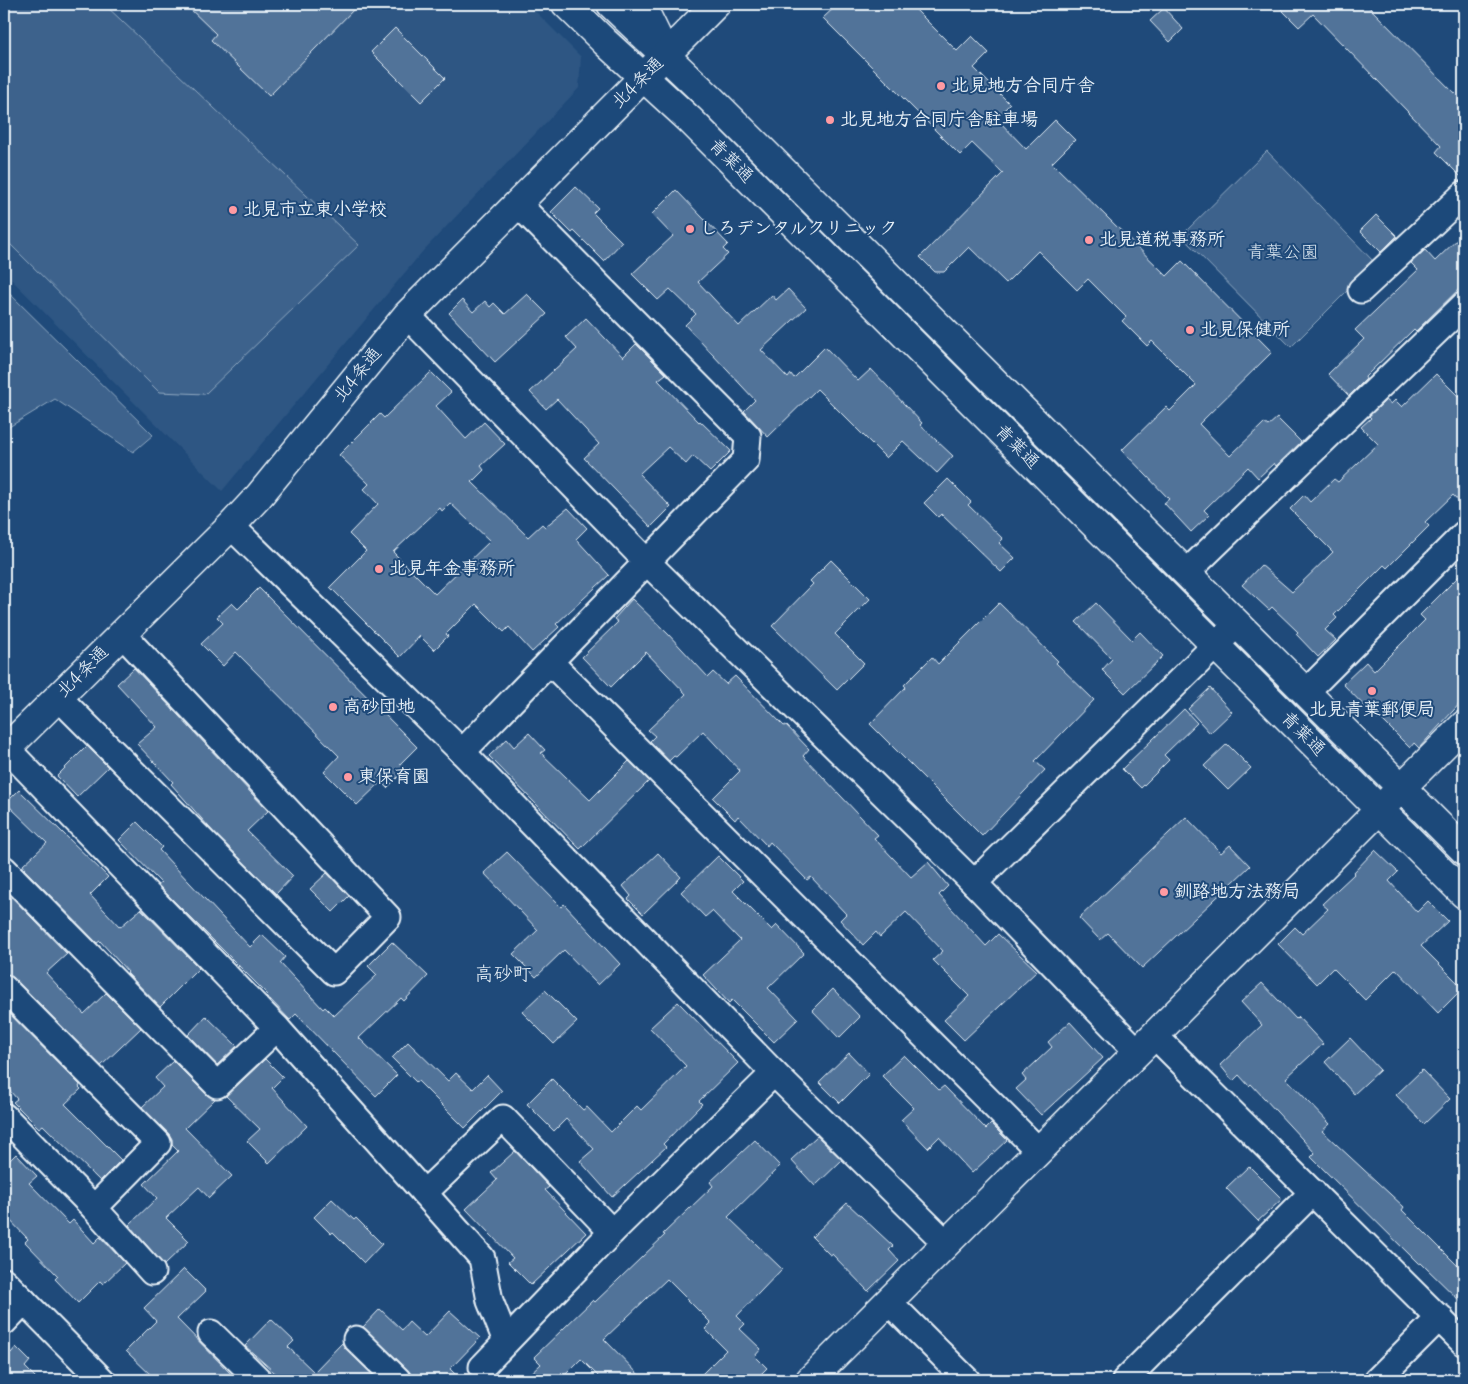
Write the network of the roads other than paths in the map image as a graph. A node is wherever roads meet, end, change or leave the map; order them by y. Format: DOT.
graph roads {
  1 [pos="566,4"];
  2 [pos="611,4"];
  3 [pos="641,4"];
  4 [pos="716,4"];
  5 [pos="665,55"];
  6 [pos="643,77"];
  7 [pos="1464,194"];
  8 [pos="518,204"];
  9 [pos="1361,290"];
  10 [pos="1464,305"];
  11 [pos="407,315"];
  12 [pos="231,526"];
  13 [pos="1464,534"];
  14 [pos="648,563"];
  15 [pos="1186,573"];
  16 [pos="1236,625"];
  17 [pos="122,634"];
  18 [pos="1215,646"];
  19 [pos="550,662"];
  20 [pos="1305,693"];
  21 [pos="58,697"];
  22 [pos="1464,725"];
  23 [pos="5,749"];
  24 [pos="462,752"];
  25 [pos="1401,788"];
  26 [pos="1380,810"];
  27 [pos="1464,850"];
  28 [pos="4,868"];
  29 [pos="974,882"];
  30 [pos="1464,894"];
  31 [pos="4,988"];
  32 [pos="278,1028"];
  33 [pos="1146,1043"];
  34 [pos="774,1073"];
  35 [pos="4,1116"];
  36 [pos="1040,1151"];
  37 [pos="1313,1192"];
  38 [pos="424,1193"];
  39 [pos="94,1208"];
  40 [pos="612,1232"];
  41 [pos="946,1243"];
  42 [pos="152,1272"];
  43 [pos="4,1281"];
  44 [pos="24,1302"];
  45 [pos="889,1302"];
  46 [pos="1440,1317"];
  47 [pos="4,1322"];
  48 [pos="211,1333"];
  49 [pos="356,1339"];
  50 [pos="506,1340"];
  51 [pos="1464,1343"];
  52 [pos="482,1367"];
  53 [pos="102,1380"];
  54 [pos="259,1380"];
  55 [pos="398,1380"];
  56 [pos="810,1380"];
  57 [pos="967,1380"];
  58 [pos="1125,1380"];
  59 [pos="1377,1380"];
  1 -- 6 [label="street, 青葉通"];
  2 -- 5 [label="street, 青葉通"];
  3 -- 5 [label="street"];
  4 -- 5 [label="street, 北4条通"];
  5 -- 6 [label="street, 北4条通"];
  5 -- 15 [label="street, 青葉通"];
  6 -- 8 [label="street, 北4条通"];
  6 -- 18 [label="street, 青葉通"];
  7 -- 9 [label="street"];
  8 -- 11 [label="street, 北4条通"];
  8 -- 14 [label="street"];
  10 -- 15 [label="street"];
  11 -- 12 [label="street, 北4条通"];
  11 -- 14 [label="street"];
  12 -- 17 [label="street, 北4条通"];
  12 -- 24 [label="street"];
  13 -- 20 [label="street"];
  14 -- 19 [label="street"];
  14 -- 29 [label="street"];
  15 -- 16 [label="street, 青葉通"];
  16 -- 18 [label="street"];
  16 -- 20 [label="street, 青葉通"];
  17 -- 21 [label="street, 北4条通"];
  17 -- 21 [label="street"];
  18 -- 26 [label="street, 青葉通"];
  18 -- 29 [label="street"];
  19 -- 24 [label="street"];
  19 -- 36 [label="street"];
  20 -- 25 [label="street, 青葉通"];
  21 -- 23 [label="street, 北4条通"];
  22 -- 25 [label="street"];
  23 -- 32 [label="street"];
  24 -- 34 [label="street"];
  25 -- 26 [label="street"];
  25 -- 27 [label="street, 青葉通"];
  26 -- 30 [label="street, 青葉通"];
  26 -- 33 [label="street"];
  28 -- 32 [label="street"];
  29 -- 33 [label="street"];
  31 -- 39 [label="street"];
  32 -- 38 [label="street"];
  33 -- 36 [label="street"];
  33 -- 37 [label="street"];
  34 -- 40 [label="street"];
  34 -- 41 [label="street"];
  35 -- 39 [label="street"];
  36 -- 41 [label="street"];
  37 -- 46 [label="street"];
  37 -- 58 [label="street"];
  38 -- 40 [label="street"];
  38 -- 50 [label="street"];
  39 -- 42 [label="street"];
  40 -- 50 [label="street"];
  41 -- 45 [label="street"];
  43 -- 44 [label="street"];
  44 -- 47 [label="street"];
  44 -- 53 [label="street"];
  45 -- 56 [label="street"];
  45 -- 57 [label="street"];
  46 -- 51 [label="street"];
  46 -- 59 [label="street"];
  48 -- 54 [label="street"];
  49 -- 55 [label="street"];
  50 -- 52 [label="street"];
}
